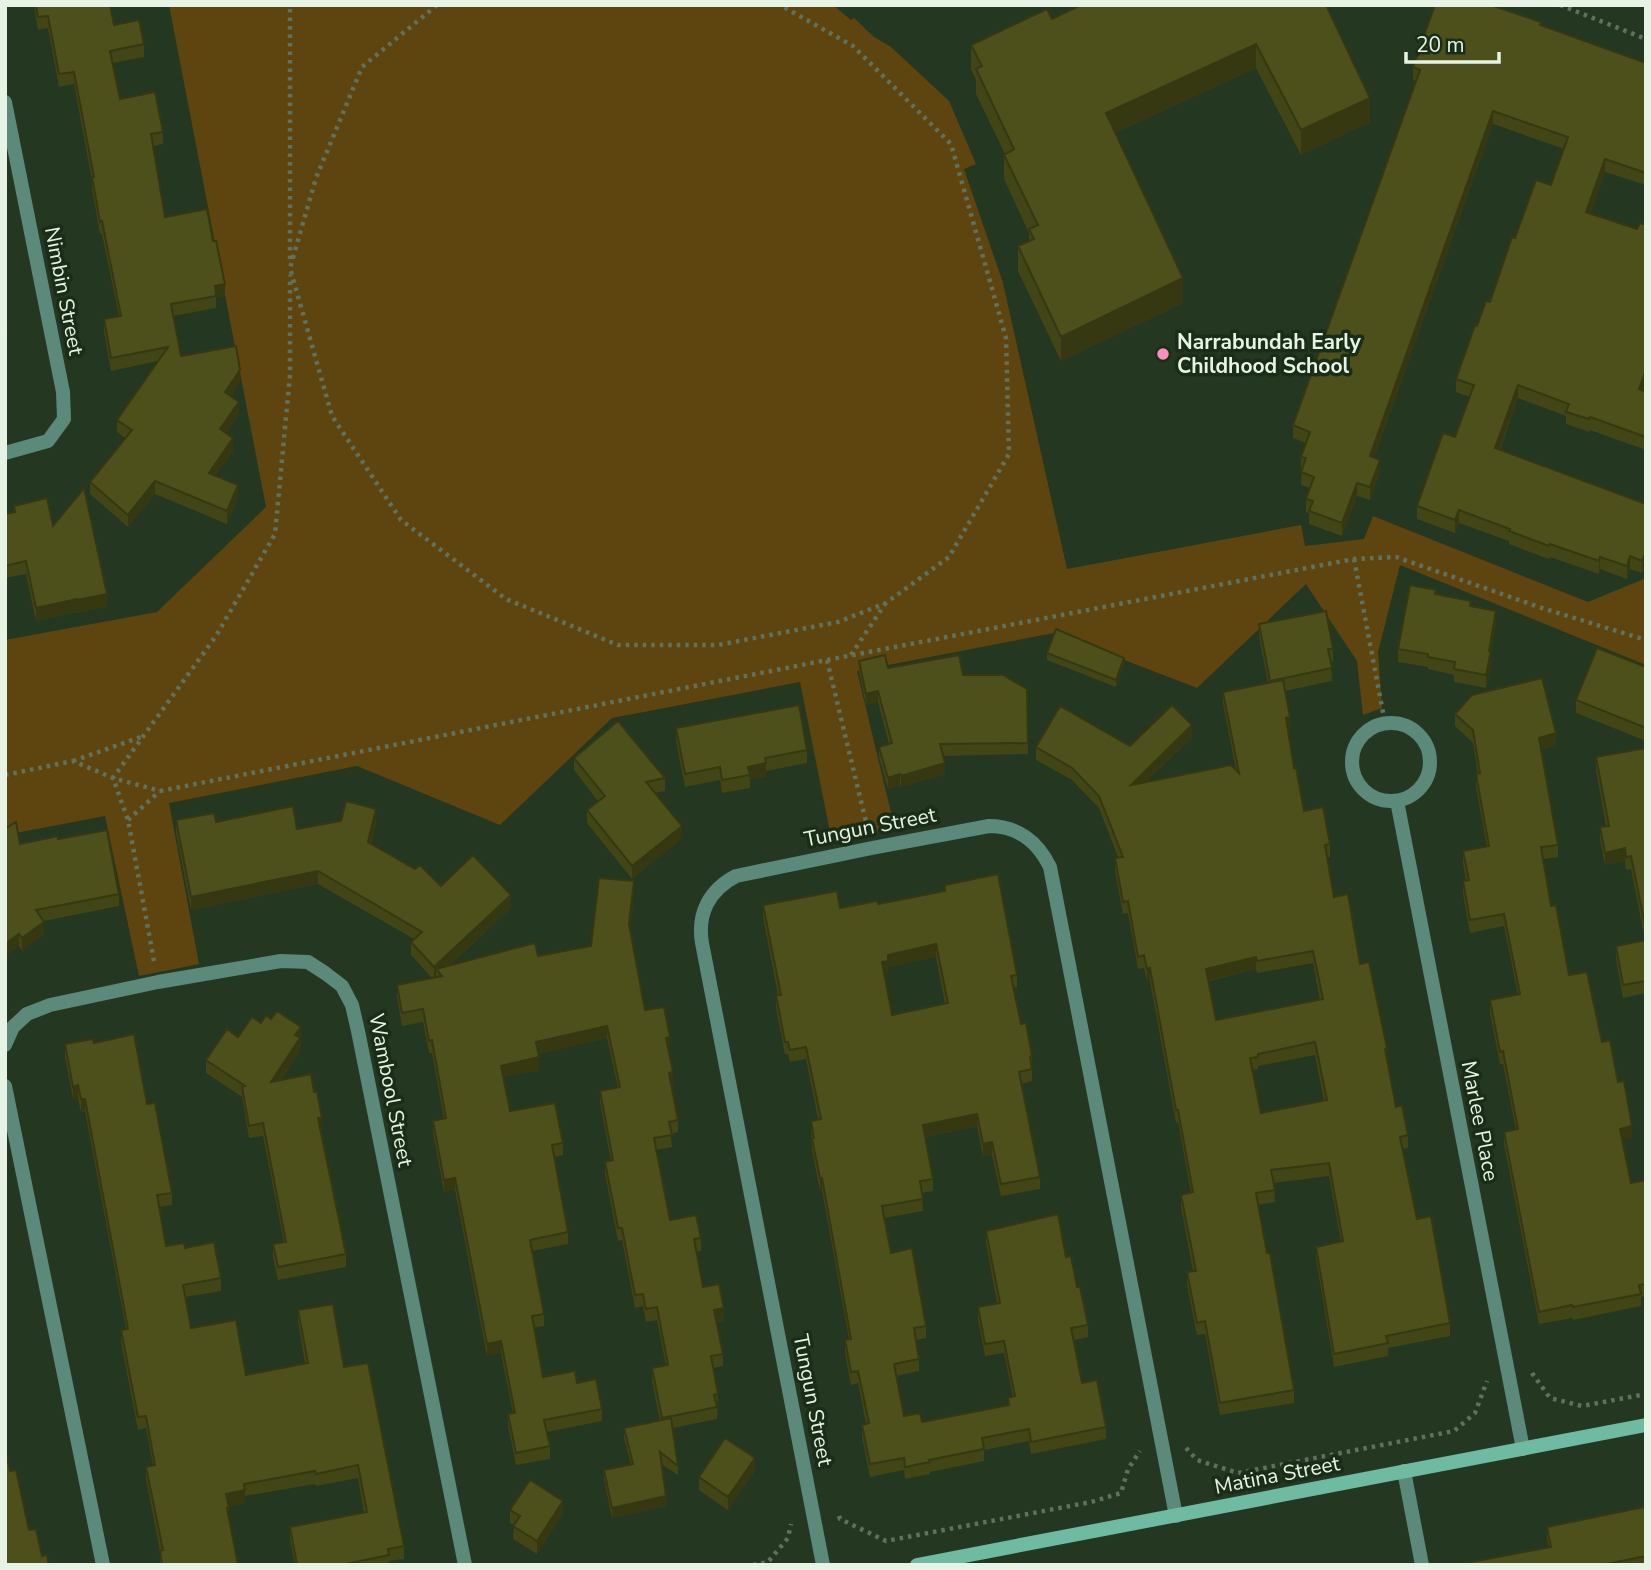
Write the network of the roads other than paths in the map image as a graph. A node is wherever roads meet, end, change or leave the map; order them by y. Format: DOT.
graph roads {
  1 [pos="5,102"];
  2 [pos="5,453"];
  3 [pos="1397,801"];
  4 [pos="5,1045"];
  5 [pos="5,1086"];
  6 [pos="1646,1425"];
  7 [pos="1522,1449"];
  8 [pos="1405,1471"];
  9 [pos="1176,1516"];
  10 [pos="966,1560"];
  11 [pos="103,1565"];
  12 [pos="465,1565"];
  13 [pos="823,1565"];
  14 [pos="916,1565"];
  15 [pos="1422,1565"];
  1 -- 2 [label="street, Nimbin Street"];
  3 -- 3 [label="street"];
  3 -- 7 [label="street, Marlee Place"];
  4 -- 12 [label="street, Wambool Street"];
  5 -- 11 [label="street"];
  6 -- 7 [label="street, Matina Street"];
  7 -- 8 [label="street, Matina Street"];
  8 -- 9 [label="street, Matina Street"];
  8 -- 15 [label="street"];
  9 -- 10 [label="street, Matina Street"];
  9 -- 13 [label="street, Tungun Street"];
  10 -- 14 [label="street, Matina Street"];
}
